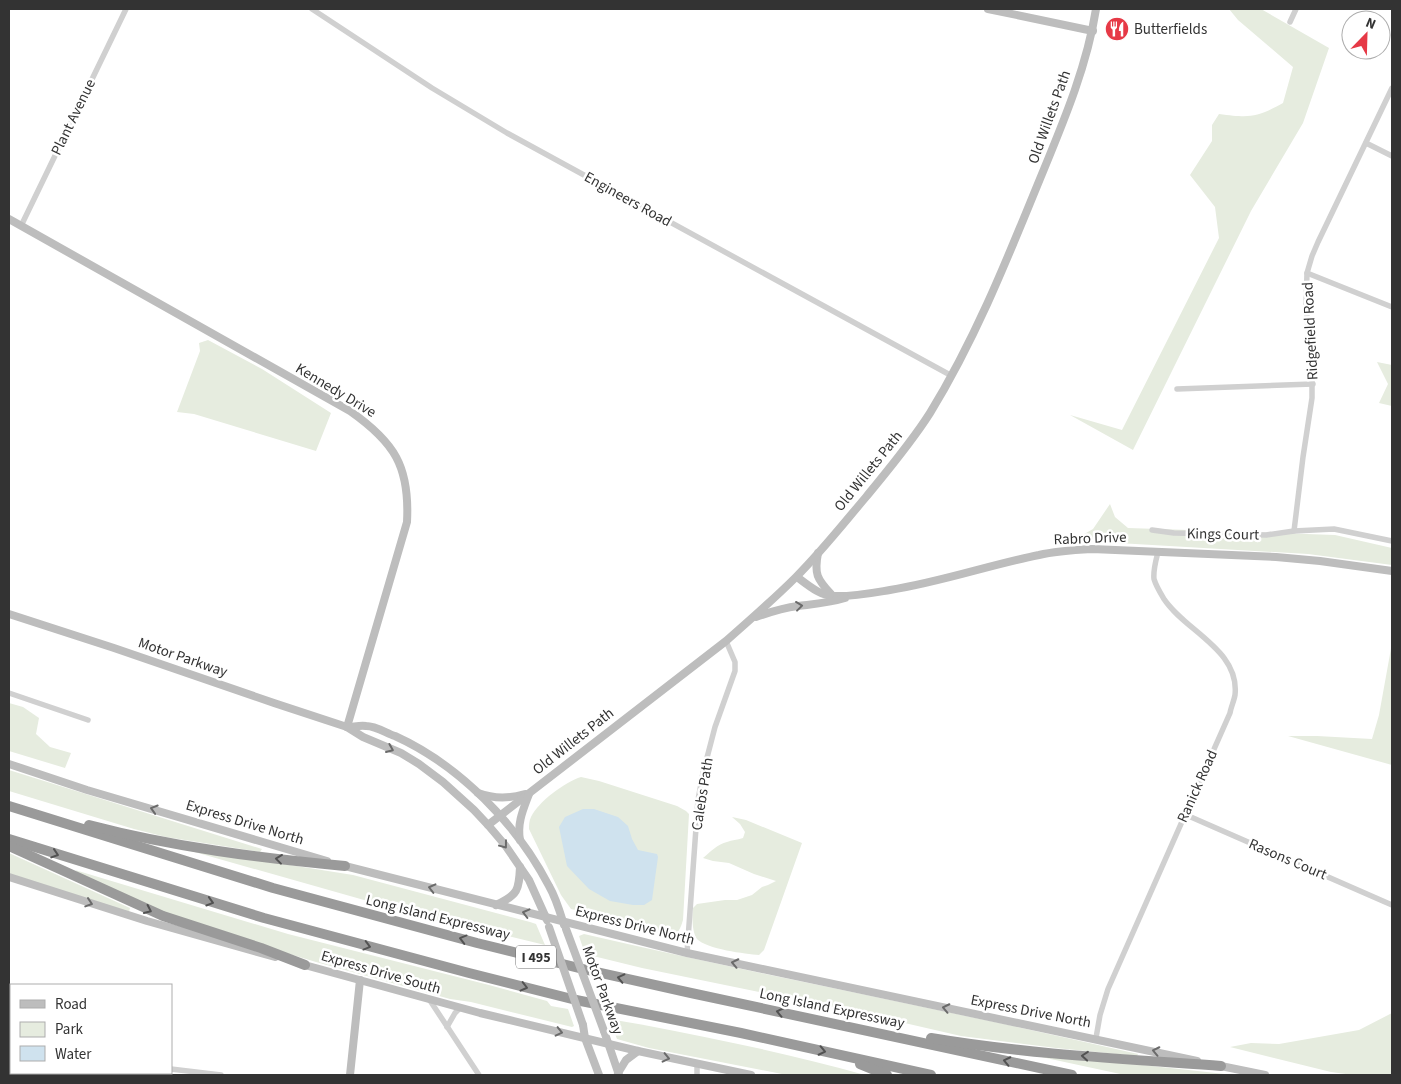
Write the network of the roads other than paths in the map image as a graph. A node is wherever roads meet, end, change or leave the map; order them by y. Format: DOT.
graph roads {
  1 [pos="126,9"];
  2 [pos="312,9"];
  3 [pos="988,9"];
  4 [pos="1096,9"];
  5 [pos="1296,9"];
  6 [pos="1290,22"];
  7 [pos="1093,31"];
  8 [pos="1392,88"];
  9 [pos="1366,143"];
  10 [pos="1392,156"];
  11 [pos="9,220"];
  12 [pos="21,226"];
  13 [pos="1307,273"];
  14 [pos="1392,307"];
  15 [pos="952,376"];
  16 [pos="1313,384"];
  17 [pos="1177,389"];
  18 [pos="1152,530"];
  19 [pos="1294,531"];
  20 [pos="1392,541"];
  21 [pos="1158,552"];
  22 [pos="818,553"];
  23 [pos="1392,571"];
  24 [pos="797,577"];
  25 [pos="854,595"];
  26 [pos="832,596"];
  27 [pos="9,614"];
  28 [pos="752,619"];
  29 [pos="726,641"];
  30 [pos="9,693"];
  31 [pos="88,720"];
  32 [pos="347,727"];
  33 [pos="9,764"];
  34 [pos="476,792"];
  35 [pos="529,793"];
  36 [pos="9,805"];
  37 [pos="1184,814"];
  38 [pos="500,816"];
  39 [pos="488,824"];
  40 [pos="9,839"];
  41 [pos="521,842"];
  42 [pos="9,846"];
  43 [pos="345,866"];
  44 [pos="520,867"];
  45 [pos="9,877"];
  46 [pos="496,905"];
  47 [pos="1392,905"];
  48 [pos="546,918"];
  49 [pos="564,925"];
  50 [pos="687,953"];
  51 [pos="305,965"];
  52 [pos="360,980"];
  53 [pos="429,999"];
  54 [pos="460,1008"];
  55 [pos="808,1019"];
  56 [pos="447,1027"];
  57 [pos="585,1038"];
  58 [pos="1096,1038"];
  59 [pos="608,1044"];
  60 [pos="638,1051"];
  61 [pos="844,1056"];
  62 [pos="697,1064"];
  63 [pos="1221,1066"];
  64 [pos="172,1069"];
  65 [pos="619,1074"];
  66 [pos="221,1075"];
  67 [pos="350,1075"];
  68 [pos="479,1075"];
  69 [pos="599,1075"];
  70 [pos="697,1075"];
  71 [pos="751,1075"];
  72 [pos="887,1075"];
  73 [pos="931,1075"];
  74 [pos="1072,1075"];
  75 [pos="1265,1075"];
  1 -- 12 [label="street, Plant Avenue"];
  2 -- 15 [label="street, Engineers Road"];
  3 -- 7 [label="main road"];
  4 -- 7 [label="main road, Old Willets Path"];
  5 -- 6 [label="street"];
  7 -- 15 [label="main road, Old Willets Path"];
  8 -- 9 [label="street, Ridgefield Road"];
  9 -- 10 [label="street"];
  9 -- 13 [label="street, Ridgefield Road"];
  11 -- 12 [label="main road, Kennedy Drive"];
  12 -- 32 [label="main road, Kennedy Drive"];
  13 -- 14 [label="street"];
  13 -- 16 [label="street, Ridgefield Road"];
  15 -- 22 [label="main road, Old Willets Path"];
  16 -- 17 [label="street"];
  16 -- 19 [label="street, Ridgefield Road"];
  18 -- 19 [label="street, Kings Court"];
  19 -- 20 [label="street, Kings Court"];
  21 -- 23 [label="main road, Rabro Drive"];
  21 -- 25 [label="main road, Rabro Drive"];
  21 -- 37 [label="street, Ranick Road"];
  22 -- 24 [label="main road, Old Willets Path"];
  22 -- 26 [label="main road"];
  24 -- 26 [label="main road, Rabro Drive"];
  24 -- 28 [label="main road, Old Willets Path"];
  25 -- 26 [label="main road, Rabro Drive"];
  28 -- 25 [label="main road, one-way"];
  27 -- 32 [label="main road, Motor Parkway"];
  28 -- 29 [label="main road, Old Willets Path"];
  29 -- 35 [label="main road, Old Willets Path"];
  29 -- 50 [label="street, Calebs Path"];
  30 -- 31 [label="street"];
  32 -- 34 [label="main road, Motor Parkway"];
  32 -- 39 [label="main road, Motor Parkway, one-way"];
  43 -- 33 [label="main road, Express Drive North, one-way"];
  34 -- 35 [label="main road"];
  34 -- 38 [label="main road, Motor Parkway"];
  35 -- 38 [label="main road, Old Willets Path"];
  35 -- 41 [label="main road"];
  43 -- 36 [label="highway, one-way"];
  55 -- 36 [label="highway, Long Island Expressway / I 495, one-way"];
  37 -- 47 [label="street, Rasons Court"];
  37 -- 58 [label="street, Ranick Road"];
  38 -- 39 [label="main road, Old Willets Path"];
  38 -- 41 [label="main road, Motor Parkway"];
  39 -- 44 [label="main road, Motor Parkway, one-way"];
  40 -- 61 [label="highway, I 495, one-way"];
  41 -- 49 [label="main road, Motor Parkway"];
  42 -- 51 [label="highway, one-way"];
  46 -- 43 [label="main road, Express Drive North, one-way"];
  44 -- 46 [label="main road"];
  44 -- 48 [label="main road, Motor Parkway"];
  45 -- 51 [label="main road, Express Drive South, one-way"];
  48 -- 46 [label="main road, Express Drive North, one-way"];
  48 -- 49 [label="main road, Express Drive North"];
  48 -- 57 [label="main road, Motor Parkway, bridge"];
  49 -- 50 [label="main road, Express Drive North"];
  49 -- 59 [label="main road, Motor Parkway, bridge"];
  58 -- 50 [label="main road, Express Drive North, one-way"];
  51 -- 52 [label="main road, Express Drive South"];
  52 -- 53 [label="main road, Express Drive South"];
  52 -- 67 [label="main road"];
  53 -- 54 [label="main road, Express Drive South"];
  53 -- 56 [label="street"];
  54 -- 56 [label="street"];
  54 -- 57 [label="main road, Express Drive South, one-way"];
  63 -- 55 [label="highway, one-way"];
  74 -- 55 [label="highway, Long Island Expressway / I 495, one-way"];
  56 -- 68 [label="street"];
  57 -- 59 [label="main road, Express Drive South"];
  57 -- 69 [label="main road, Motor Parkway"];
  63 -- 58 [label="main road, Express Drive North, one-way"];
  59 -- 60 [label="main road, Express Drive South"];
  59 -- 65 [label="main road, Motor Parkway"];
  60 -- 62 [label="main road, Express Drive South, one-way"];
  60 -- 65 [label="main road"];
  61 -- 72 [label="highway"];
  61 -- 73 [label="highway, I 495"];
  62 -- 70 [label="street"];
  62 -- 71 [label="main road, Express Drive South"];
  63 -- 75 [label="main road, Express Drive North"];
  64 -- 66 [label="street"];
}
